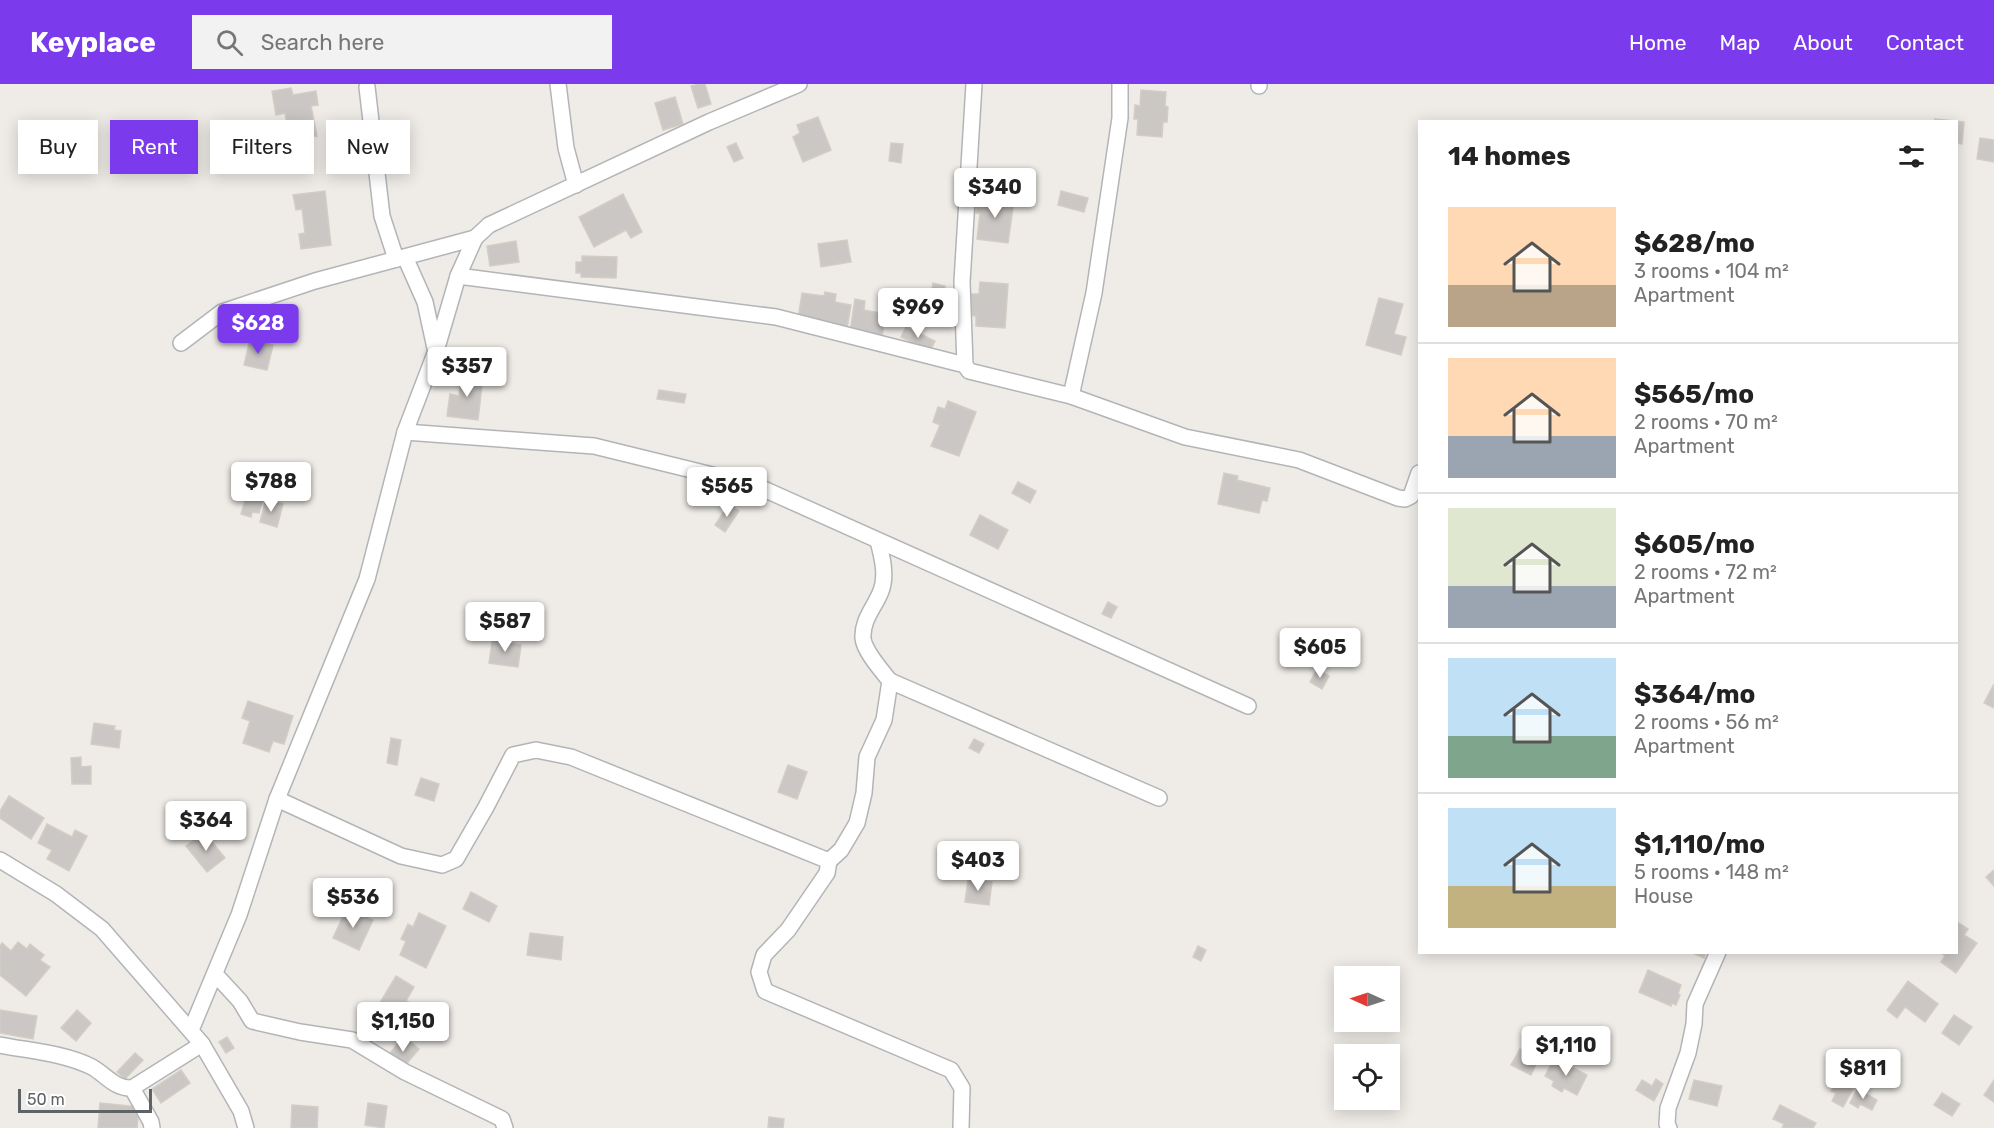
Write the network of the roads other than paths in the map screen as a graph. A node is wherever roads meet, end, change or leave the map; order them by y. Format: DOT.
graph roads {
  1 [pos="558,84"];
  2 [pos="799,84"];
  3 [pos="974,84"];
  4 [pos="1120,84"];
  5 [pos="367,87"];
  6 [pos="576,185"];
  7 [pos="475,238"];
  8 [pos="400,258"];
  9 [pos="458,276"];
  10 [pos="181,343"];
  11 [pos="436,351"];
  12 [pos="965,365"];
  13 [pos="1071,396"];
  14 [pos="405,432"];
  15 [pos="1418,477"];
  16 [pos="878,541"];
  17 [pos="890,681"];
  18 [pos="1248,706"];
  19 [pos="1159,798"];
  20 [pos="276,799"];
  21 [pos="0,860"];
  22 [pos="829,861"];
  23 [pos="1717,954"];
  24 [pos="215,974"];
  25 [pos="191,1030"];
  26 [pos="202,1044"];
  27 [pos="0,1045"];
  28 [pos="132,1088"];
  29 [pos="152,1128"];
  30 [pos="246,1128"];
  31 [pos="505,1128"];
  32 [pos="961,1128"];
  33 [pos="1669,1128"];
  1 -- 6 [label="street"];
  2 -- 6 [label="street"];
  3 -- 12 [label="street"];
  4 -- 13 [label="street"];
  5 -- 8 [label="street"];
  6 -- 7 [label="street"];
  7 -- 8 [label="street"];
  7 -- 9 [label="street"];
  8 -- 10 [label="street"];
  8 -- 11 [label="street"];
  9 -- 11 [label="street"];
  9 -- 12 [label="street"];
  11 -- 14 [label="street"];
  12 -- 13 [label="street"];
  13 -- 15 [label="street"];
  14 -- 16 [label="street"];
  14 -- 20 [label="street"];
  16 -- 17 [label="street"];
  16 -- 18 [label="street"];
  17 -- 19 [label="street"];
  17 -- 22 [label="street"];
  20 -- 22 [label="street"];
  20 -- 24 [label="street"];
  21 -- 25 [label="street"];
  22 -- 32 [label="street"];
  23 -- 33 [label="street"];
  24 -- 25 [label="street"];
  24 -- 31 [label="street"];
  25 -- 26 [label="street"];
  26 -- 28 [label="street"];
  26 -- 30 [label="street"];
  27 -- 28 [label="street"];
  28 -- 29 [label="street"];
}
